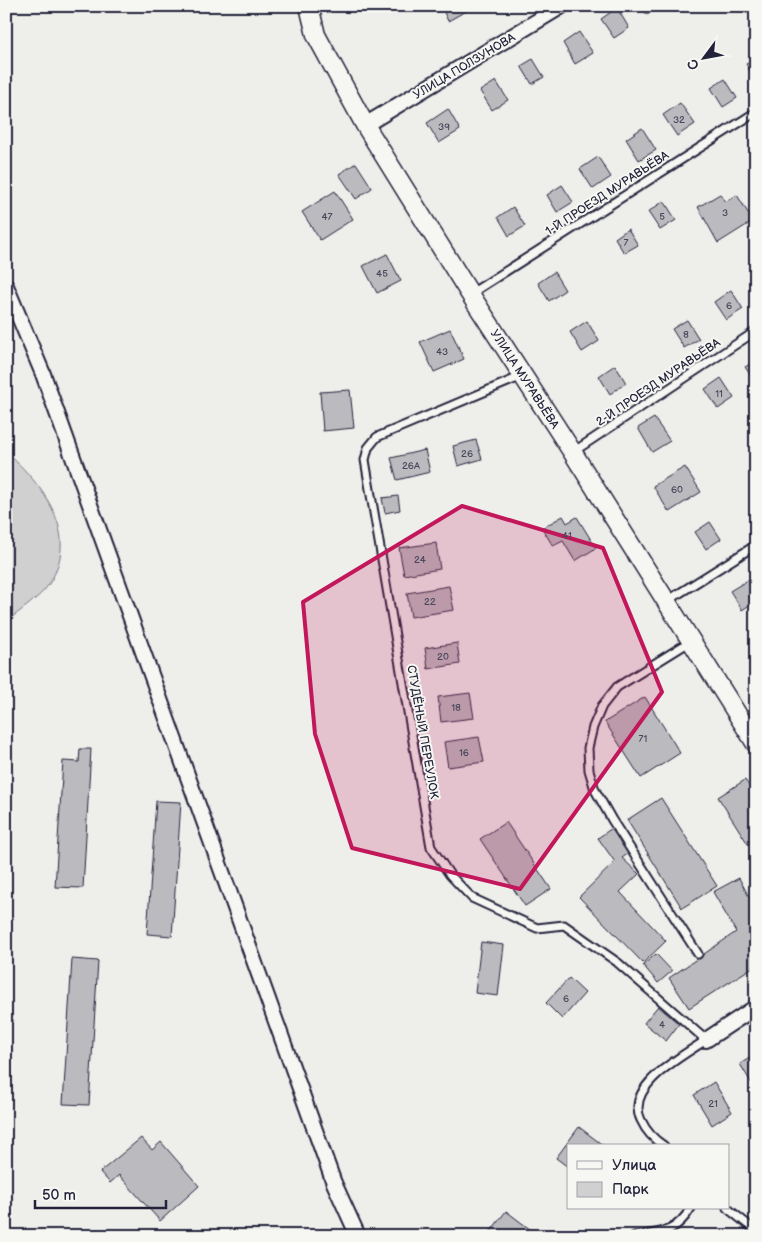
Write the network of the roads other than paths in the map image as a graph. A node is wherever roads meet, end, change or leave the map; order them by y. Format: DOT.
graph roads {
  1 [pos="309,6"];
  2 [pos="562,6"];
  3 [pos="756,112"];
  4 [pos="365,125"];
  5 [pos="6,286"];
  6 [pos="470,294"];
  7 [pos="756,331"];
  8 [pos="522,376"];
  9 [pos="573,453"];
  10 [pos="756,545"];
  11 [pos="667,601"];
  12 [pos="691,640"];
  13 [pos="756,744"];
  14 [pos="698,954"];
  15 [pos="756,1007"];
  16 [pos="706,1040"];
  17 [pos="662,1144"];
  18 [pos="690,1210"];
  19 [pos="730,1210"];
  20 [pos="756,1231"];
  21 [pos="358,1236"];
  22 [pos="634,1236"];
  1 -- 4 [label="street, УЛИЦА МУРАВЬЁВА"];
  2 -- 4 [label="street, УЛИЦА ПОЛЗУНОВА"];
  3 -- 6 [label="lane, 1-Й ПРОЕЗД МУРАВЬЁВА"];
  4 -- 6 [label="street, УЛИЦА МУРАВЬЁВА"];
  5 -- 21 [label="street"];
  6 -- 8 [label="street, УЛИЦА МУРАВЬЁВА"];
  7 -- 9 [label="lane, 2-Й ПРОЕЗД МУРАВЬЁВА"];
  8 -- 9 [label="street, УЛИЦА МУРАВЬЁВА"];
  8 -- 16 [label="lane, СТУДЁНЫЙ ПЕРЕУЛОК"];
  9 -- 11 [label="street, УЛИЦА МУРАВЬЁВА"];
  10 -- 11 [label="lane"];
  11 -- 12 [label="street, УЛИЦА МУРАВЬЁВА"];
  12 -- 13 [label="street, УЛИЦА МУРАВЬЁВА"];
  12 -- 14 [label="lane"];
  15 -- 16 [label="street"];
  16 -- 17 [label="lane"];
  18 -- 22 [label="lane"];
  19 -- 20 [label="lane"];
}
